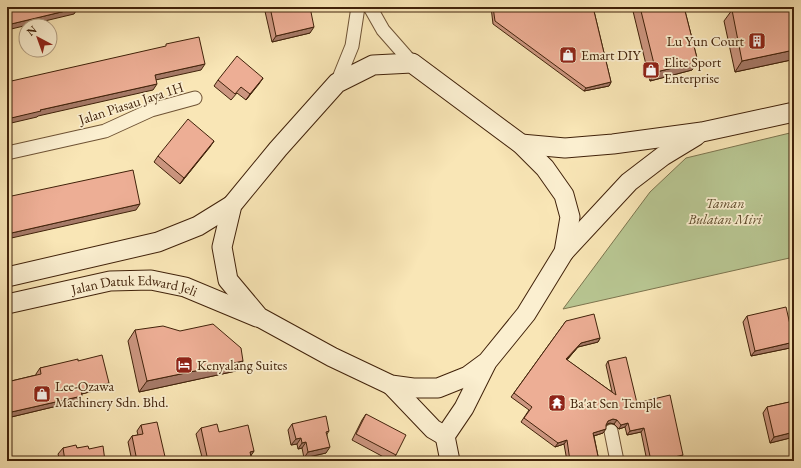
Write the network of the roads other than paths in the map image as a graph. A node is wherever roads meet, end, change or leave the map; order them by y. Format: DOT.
graph roads {
  1 [pos="358,7"];
  2 [pos="370,7"];
  3 [pos="412,63"];
  4 [pos="337,82"];
  5 [pos="195,98"];
  6 [pos="794,112"];
  7 [pos="702,132"];
  8 [pos="521,144"];
  9 [pos="7,153"];
  10 [pos="232,205"];
  11 [pos="564,252"];
  12 [pos="7,277"];
  13 [pos="7,304"];
  14 [pos="259,317"];
  15 [pos="487,362"];
  16 [pos="391,384"];
  17 [pos="611,431"];
  18 [pos="445,436"];
  19 [pos="450,461"];
  20 [pos="617,461"];
  1 -- 4 [label="street"];
  2 -- 3 [label="street"];
  3 -- 4 [label="street"];
  3 -- 8 [label="street"];
  4 -- 10 [label="street"];
  5 -- 9 [label="street, Jalan Piasau Jaya 1H"];
  6 -- 7 [label="street"];
  7 -- 8 [label="street"];
  7 -- 11 [label="street"];
  8 -- 11 [label="street"];
  10 -- 12 [label="street, Jalan Datuk Edward Jeli"];
  10 -- 14 [label="street"];
  11 -- 15 [label="street"];
  13 -- 14 [label="street, Jalan Datuk Edward Jeli"];
  14 -- 16 [label="street"];
  15 -- 16 [label="street"];
  15 -- 18 [label="street"];
  16 -- 18 [label="street"];
  17 -- 20 [label="street"];
  18 -- 19 [label="street"];
}
